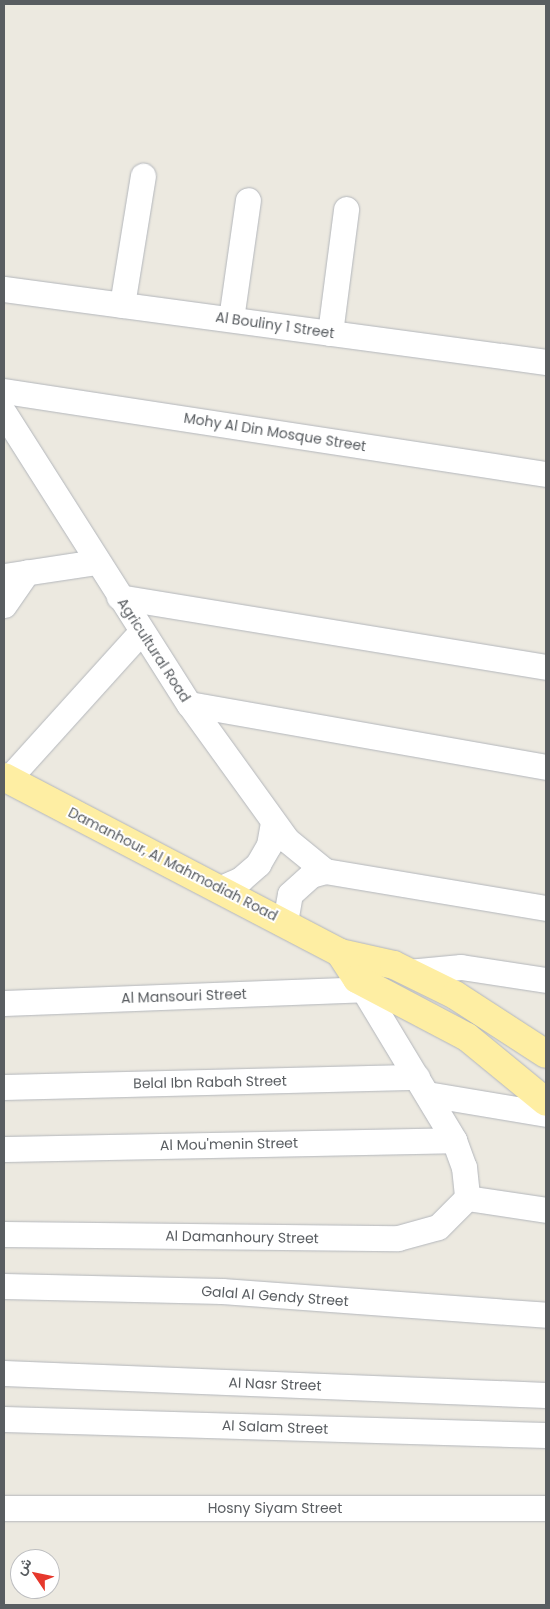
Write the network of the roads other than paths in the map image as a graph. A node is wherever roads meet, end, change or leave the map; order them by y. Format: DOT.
graph roads {
  1 [pos="143,176"];
  2 [pos="248,200"];
  3 [pos="346,209"];
  4 [pos="4,289"];
  5 [pos="122,305"];
  6 [pos="231,319"];
  7 [pos="330,333"];
  8 [pos="546,362"];
  9 [pos="4,391"];
  10 [pos="7,426"];
  11 [pos="546,474"];
  12 [pos="97,562"];
  13 [pos="15,574"];
  14 [pos="119,597"];
  15 [pos="4,605"];
  16 [pos="140,632"];
  17 [pos="546,667"];
  18 [pos="189,704"];
  19 [pos="546,767"];
  20 [pos="6,778"];
  21 [pos="274,823"];
  22 [pos="325,871"];
  23 [pos="221,888"];
  24 [pos="546,908"];
  25 [pos="285,922"];
  26 [pos="340,953"];
  27 [pos="408,972"];
  28 [pos="546,980"];
  29 [pos="361,984"];
  30 [pos="4,1003"];
  31 [pos="546,1054"];
  32 [pos="422,1085"];
  33 [pos="4,1087"];
  34 [pos="546,1102"];
  35 [pos="546,1114"];
  36 [pos="454,1140"];
  37 [pos="4,1149"];
  38 [pos="467,1198"];
  39 [pos="546,1210"];
  40 [pos="4,1234"];
  41 [pos="4,1286"];
  42 [pos="546,1315"];
  43 [pos="4,1373"];
  44 [pos="546,1395"];
  45 [pos="4,1419"];
  46 [pos="546,1435"];
  47 [pos="4,1508"];
  48 [pos="546,1508"];
  1 -- 5 [label="street"];
  2 -- 6 [label="street"];
  3 -- 7 [label="street"];
  4 -- 5 [label="street, Al Bouliny 1 Street"];
  5 -- 6 [label="street, Al Bouliny 1 Street"];
  6 -- 7 [label="street, Al Bouliny 1 Street"];
  7 -- 8 [label="street, Al Bouliny 1 Street"];
  9 -- 11 [label="street, Mohy Al Din Mosque Street"];
  10 -- 12 [label="street, Agricultural Road"];
  12 -- 13 [label="street"];
  12 -- 14 [label="street, Agricultural Road"];
  13 -- 15 [label="street"];
  14 -- 16 [label="street, Agricultural Road"];
  14 -- 17 [label="street"];
  16 -- 18 [label="street, Agricultural Road"];
  16 -- 20 [label="street"];
  18 -- 19 [label="street"];
  18 -- 21 [label="street, Agricultural Road"];
  20 -- 23 [label="main road, Damanhour, Al Mahmodiah Road"];
  21 -- 22 [label="street, Agricultural Road"];
  21 -- 23 [label="street"];
  22 -- 24 [label="street"];
  22 -- 25 [label="street"];
  23 -- 25 [label="main road, Damanhour, Al Mahmodiah Road"];
  25 -- 26 [label="main road, Damanhour, Al Mahmodiah Road"];
  26 -- 27 [label="main road"];
  26 -- 29 [label="main road"];
  27 -- 28 [label="street"];
  27 -- 31 [label="main road"];
  29 -- 30 [label="street, Al Mansouri Street"];
  29 -- 32 [label="street"];
  29 -- 34 [label="main road"];
  32 -- 33 [label="street, Belal Ibn Rabah Street"];
  32 -- 35 [label="street, Belal Ibn Rabah Street"];
  32 -- 36 [label="street"];
  36 -- 37 [label="street, Al Mou'menin Street"];
  36 -- 38 [label="street"];
  38 -- 39 [label="street"];
  38 -- 40 [label="street, Al Damanhoury Street"];
  41 -- 42 [label="street, Galal Al Gendy Street"];
  43 -- 44 [label="street, Al Nasr Street"];
  45 -- 46 [label="street, Al Salam Street"];
  47 -- 48 [label="street, Hosny Siyam Street"];
}
